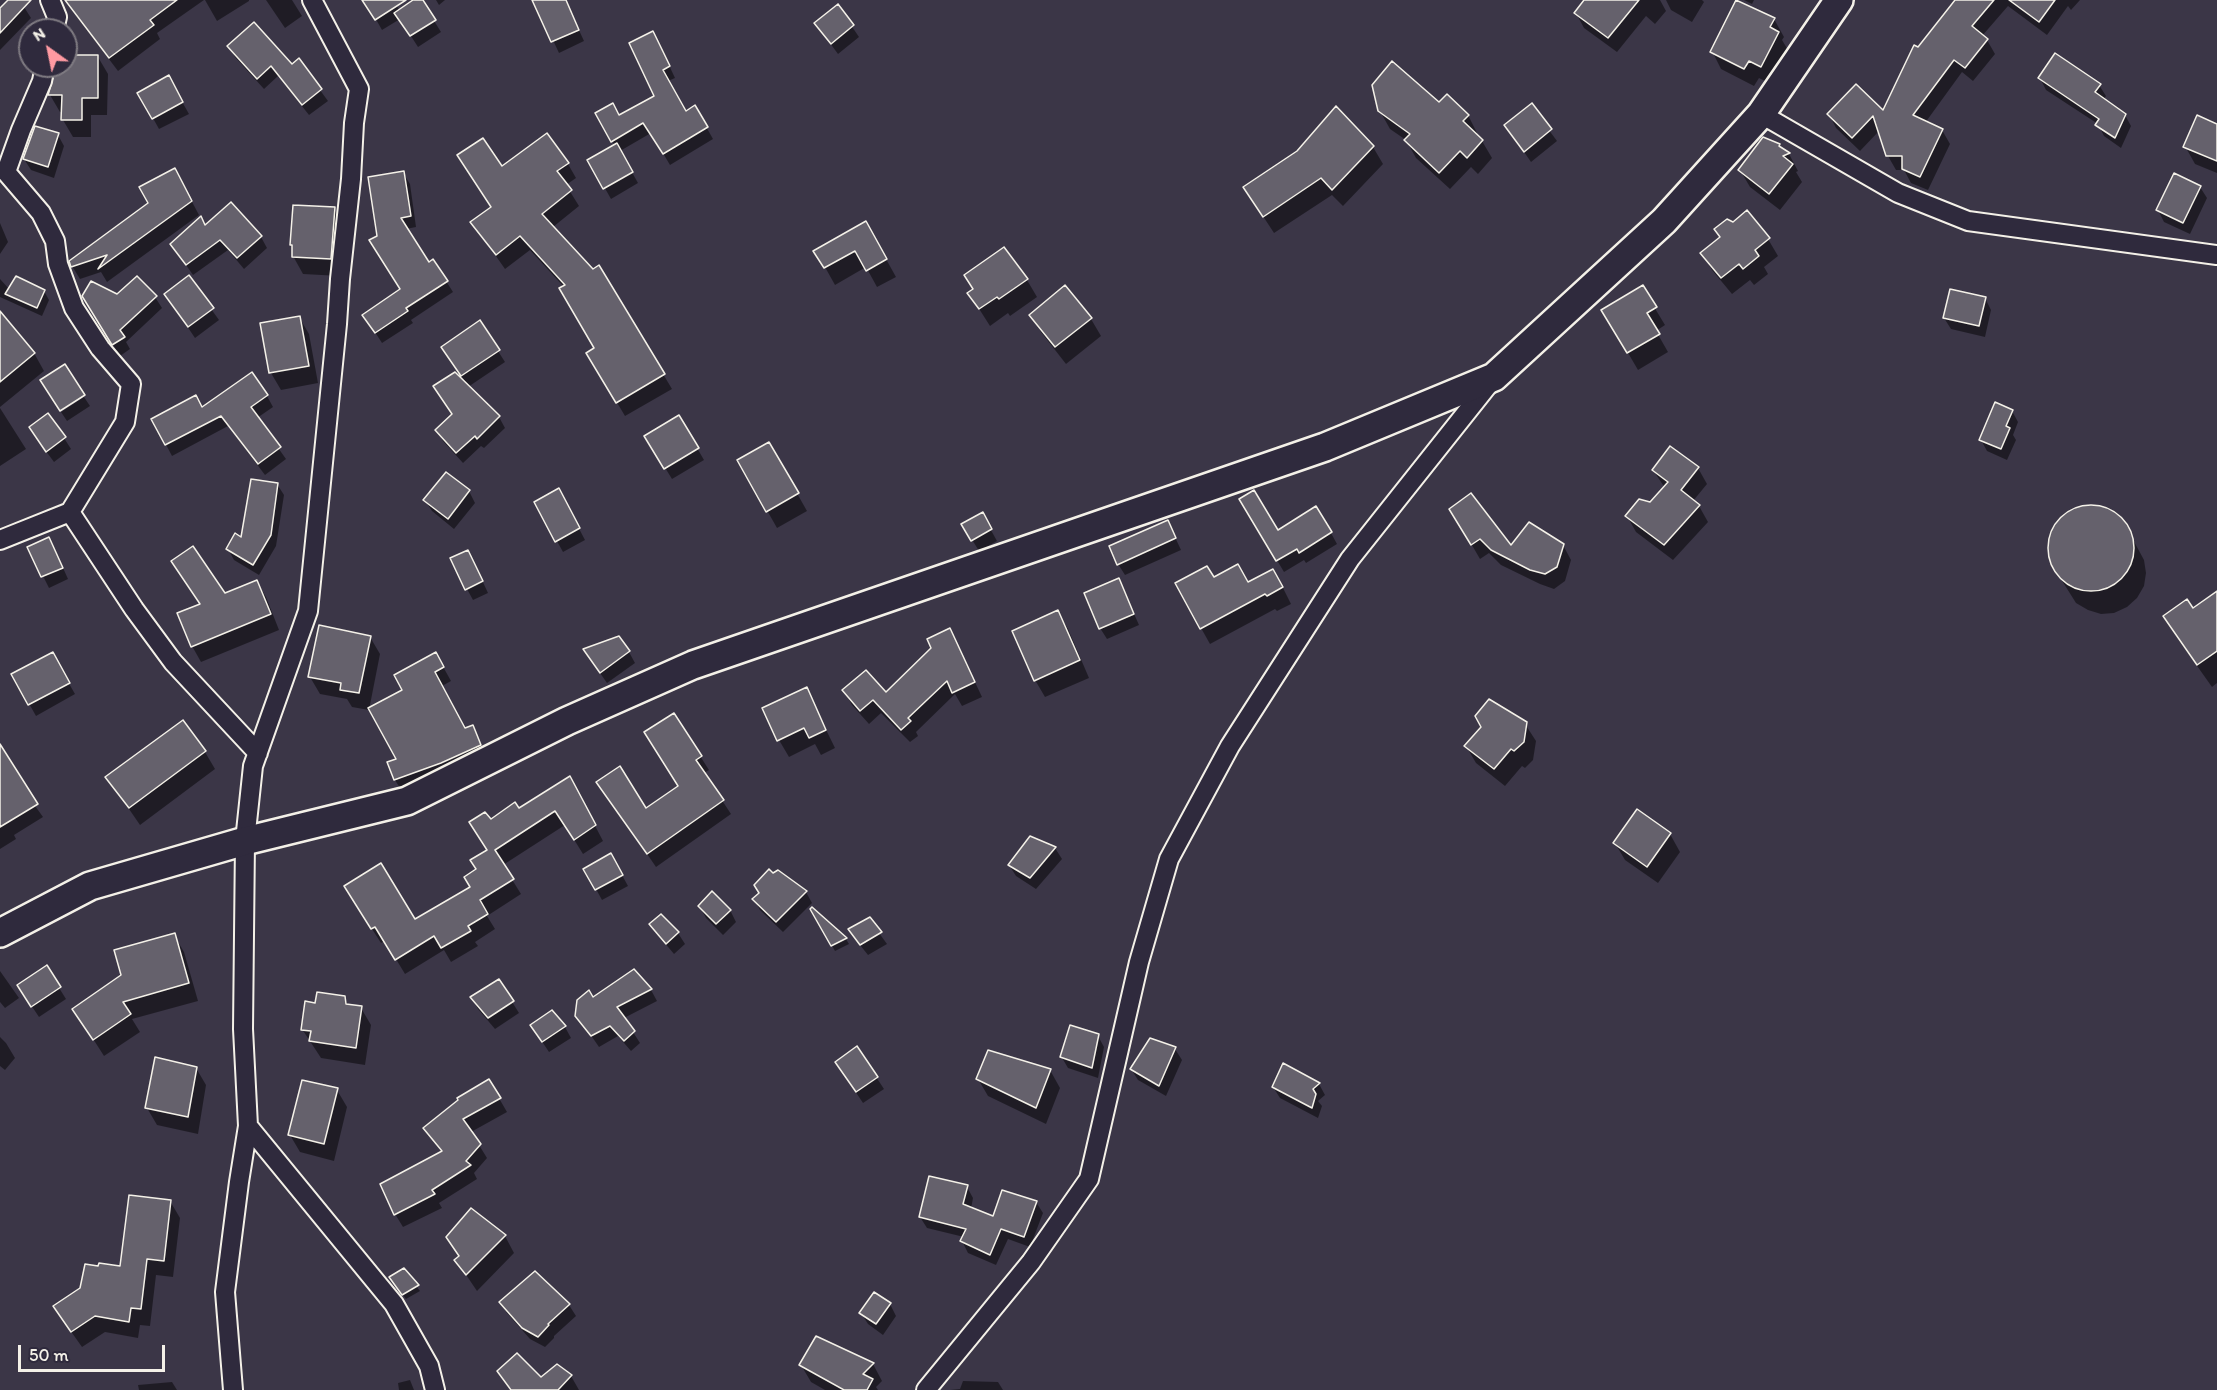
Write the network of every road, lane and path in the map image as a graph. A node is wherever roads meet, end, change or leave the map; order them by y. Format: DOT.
graph roads {
  1 [pos="50,0"];
  2 [pos="312,0"];
  3 [pos="1839,0"];
  4 [pos="57,18"];
  5 [pos="43,78"];
  6 [pos="1761,114"];
  7 [pos="2217,255"];
  8 [pos="1494,377"];
  9 [pos="70,512"];
  10 [pos="0,540"];
  11 [pos="258,753"];
  12 [pos="245,841"];
  13 [pos="0,933"];
  14 [pos="248,1126"];
  15 [pos="233,1390"];
  16 [pos="435,1390"];
  17 [pos="926,1390"];
  1 -- 4 [label="street"];
  2 -- 11 [label="street"];
  3 -- 6 [label="street"];
  5 -- 9 [label="street"];
  6 -- 7 [label="street"];
  6 -- 8 [label="street"];
  8 -- 12 [label="street"];
  8 -- 17 [label="street"];
  9 -- 10 [label="street"];
  9 -- 11 [label="street"];
  11 -- 12 [label="street"];
  12 -- 13 [label="street"];
  12 -- 14 [label="street"];
  14 -- 15 [label="street"];
  14 -- 16 [label="street"];
}
